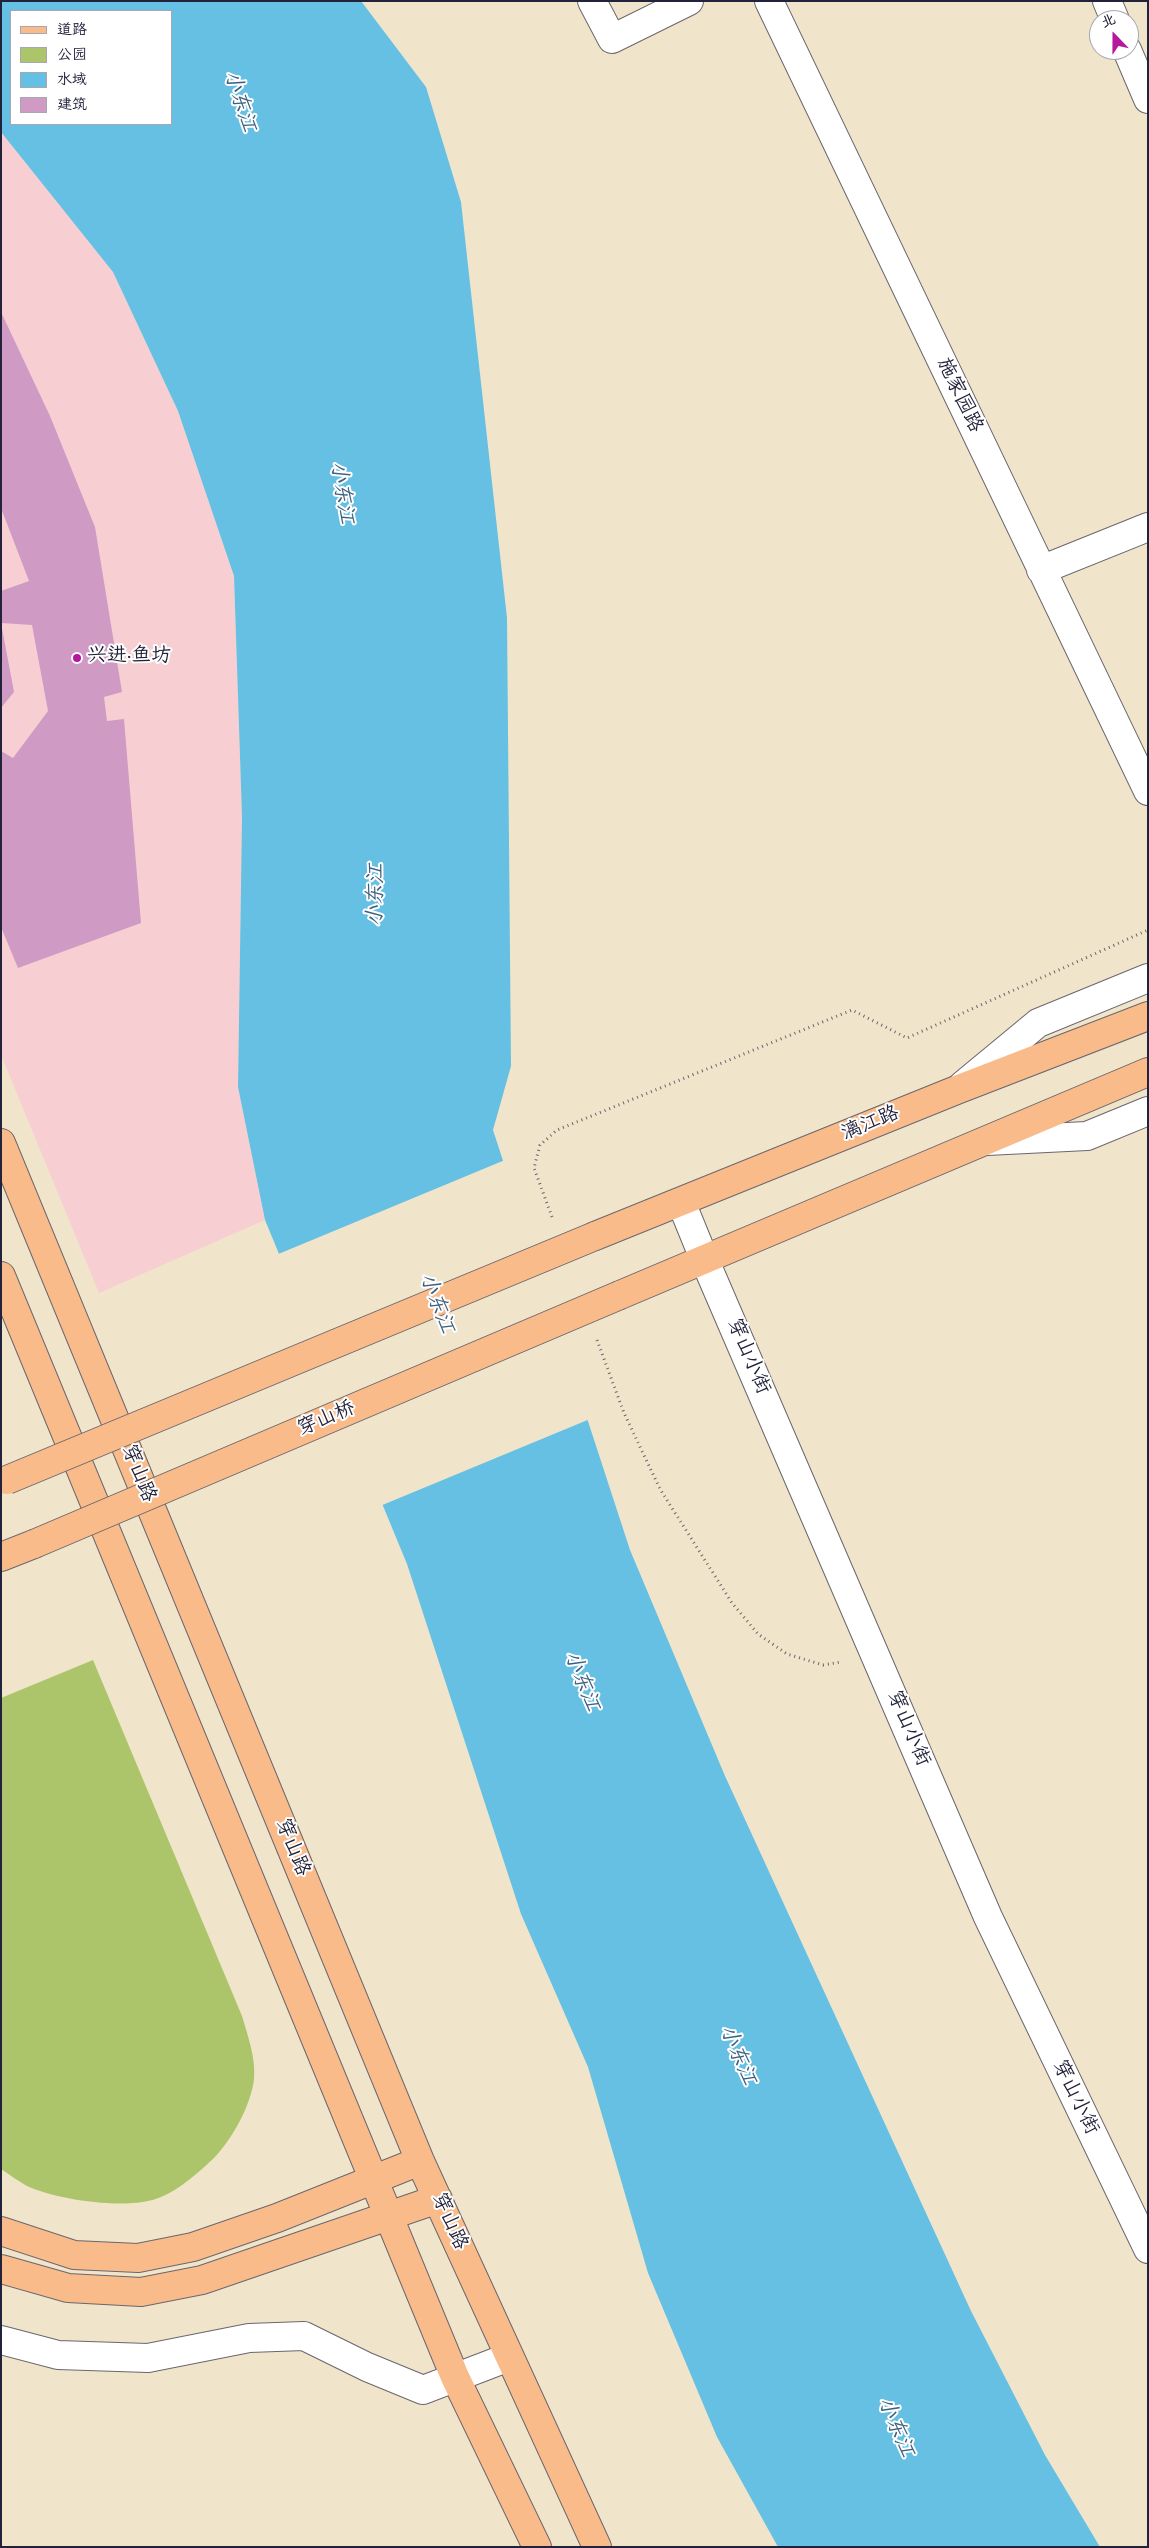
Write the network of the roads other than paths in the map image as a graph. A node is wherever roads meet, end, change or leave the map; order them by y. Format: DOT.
graph roads {
  1 [pos="592,1"];
  2 [pos="689,1"];
  3 [pos="769,1"];
  4 [pos="1131,60"];
  5 [pos="1148,99"];
  6 [pos="1148,527"];
  7 [pos="1041,570"];
  8 [pos="1148,791"];
  9 [pos="1148,978"];
  10 [pos="1148,1016"];
  11 [pos="1148,1072"];
  12 [pos="959,1090"];
  13 [pos="1148,1111"];
  14 [pos="978,1142"];
  15 [pos="1,1143"];
  16 [pos="681,1202"];
  17 [pos="704,1261"];
  18 [pos="1,1276"];
  19 [pos="4,1481"];
  20 [pos="1,1557"];
  21 [pos="420,2161"];
  22 [pos="373,2180"];
  23 [pos="438,2199"];
  24 [pos="388,2216"];
  25 [pos="1,2231"];
  26 [pos="1148,2249"];
  27 [pos="1,2268"];
  28 [pos="1,2340"];
  29 [pos="509,2357"];
  30 [pos="455,2377"];
  31 [pos="537,2547"];
  32 [pos="597,2547"];
  1 -- 2 [label="street"];
  3 -- 7 [label="street, 施家园路"];
  4 -- 5 [label="street"];
  6 -- 7 [label="street"];
  7 -- 8 [label="street, 施家园路"];
  9 -- 12 [label="street"];
  10 -- 12 [label="main road, 漓江路"];
  11 -- 14 [label="main road"];
  12 -- 16 [label="main road, 漓江路"];
  13 -- 14 [label="street"];
  14 -- 17 [label="main road"];
  15 -- 21 [label="main road, 穿山路"];
  16 -- 17 [label="street, 穿山小街"];
  16 -- 19 [label="main road, 漓江路, bridge"];
  17 -- 20 [label="main road, 穿山桥, bridge"];
  17 -- 26 [label="street, 穿山小街"];
  18 -- 22 [label="main road"];
  21 -- 22 [label="main road"];
  21 -- 23 [label="main road, 穿山路"];
  22 -- 24 [label="main road"];
  22 -- 25 [label="main road"];
  23 -- 24 [label="main road"];
  23 -- 29 [label="main road, 穿山路"];
  24 -- 27 [label="main road"];
  24 -- 30 [label="main road"];
  28 -- 30 [label="street"];
  29 -- 30 [label="street"];
  29 -- 32 [label="main road, 穿山路"];
  30 -- 31 [label="main road"];
}
